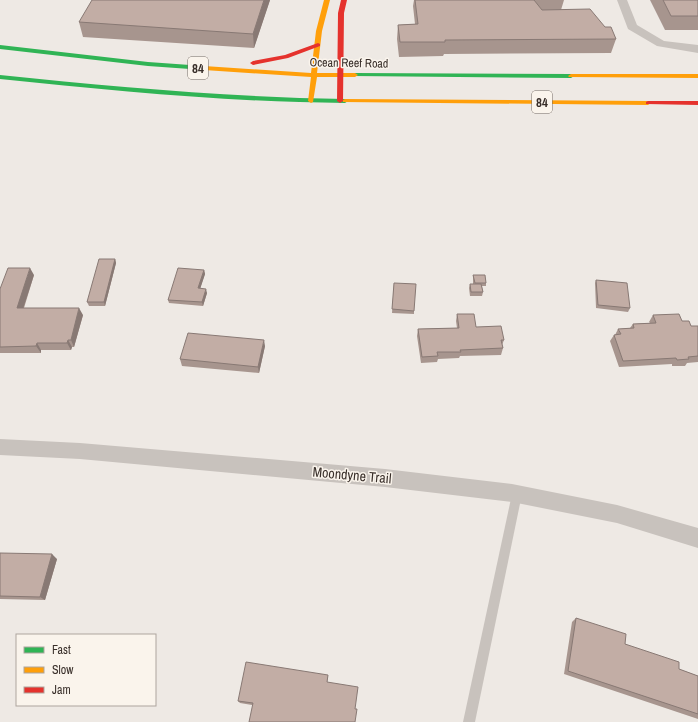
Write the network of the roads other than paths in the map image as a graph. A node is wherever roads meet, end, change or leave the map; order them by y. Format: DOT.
graph roads {
  1 [pos="327,0"];
  2 [pos="344,0"];
  3 [pos="622,0"];
  4 [pos="318,45"];
  5 [pos="0,47"];
  6 [pos="698,49"];
  7 [pos="180,67"];
  8 [pos="315,75"];
  9 [pos="340,76"];
  10 [pos="698,76"];
  11 [pos="0,77"];
  12 [pos="311,101"];
  13 [pos="340,101"];
  14 [pos="698,103"];
  15 [pos="0,447"];
  16 [pos="517,494"];
  17 [pos="698,538"];
  18 [pos="470,722"];
  1 -- 4 [label="main road"];
  2 -- 9 [label="main road"];
  3 -- 6 [label="street"];
  4 -- 7 [label="main road"];
  4 -- 8 [label="main road"];
  5 -- 7 [label="main road, Ocean Reef Road / 84"];
  7 -- 8 [label="main road, Ocean Reef Road / 84"];
  8 -- 9 [label="main road, Ocean Reef Road / 84"];
  8 -- 12 [label="main road"];
  9 -- 10 [label="main road, Ocean Reef Road / 84"];
  9 -- 13 [label="main road"];
  11 -- 12 [label="main road, 84"];
  12 -- 13 [label="main road, 84"];
  13 -- 14 [label="main road, 84"];
  15 -- 16 [label="street, Moondyne Trail"];
  16 -- 17 [label="street, Moondyne Trail"];
  16 -- 18 [label="lane"];
}
